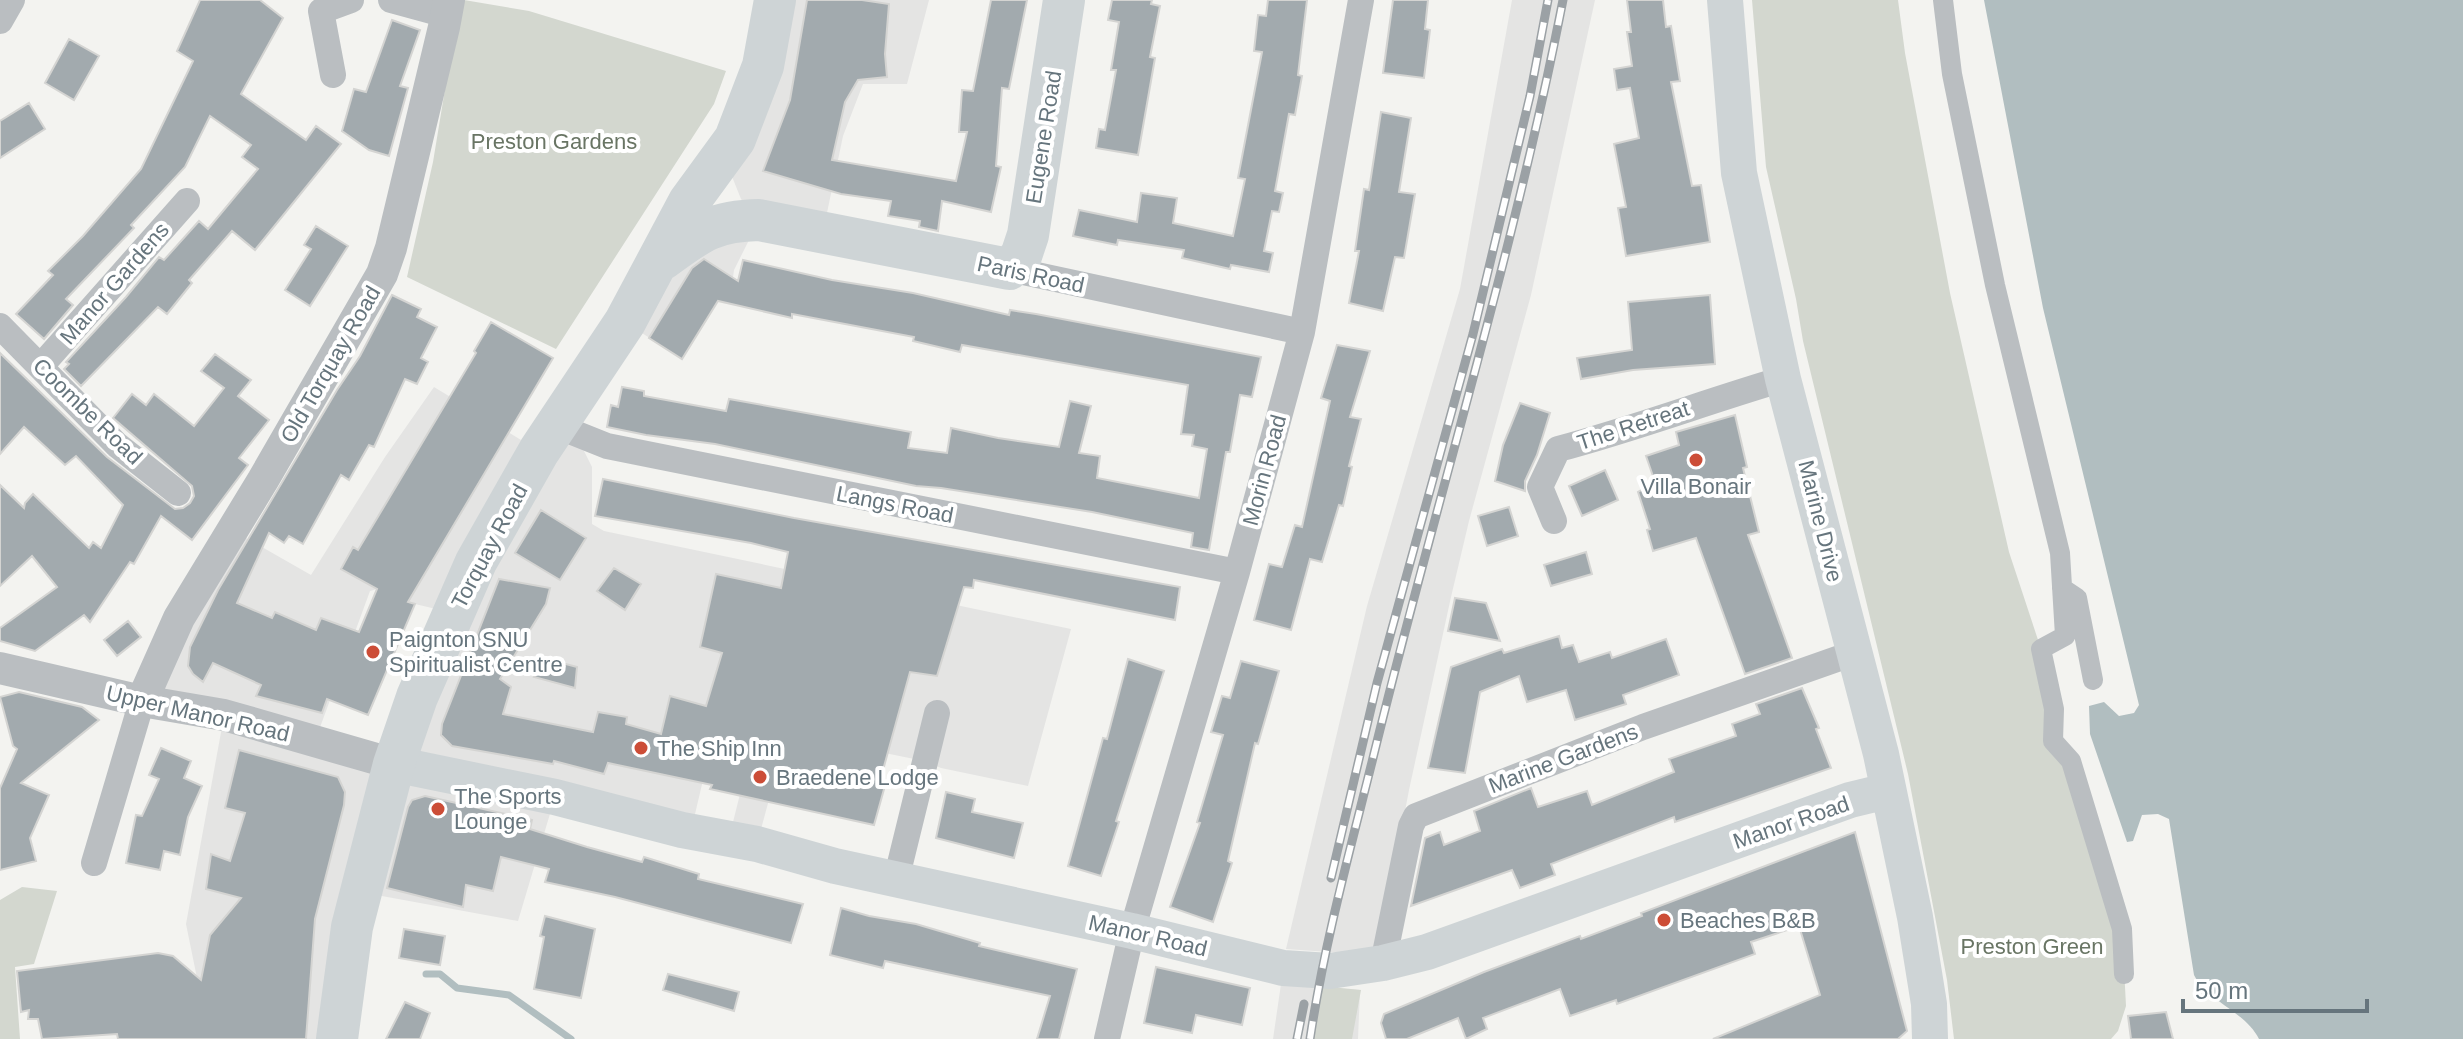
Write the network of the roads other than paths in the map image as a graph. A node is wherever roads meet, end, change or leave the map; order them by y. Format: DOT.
graph roads {
  1 [pos="12,0"];
  2 [pos="351,0"];
  3 [pos="391,0"];
  4 [pos="775,0"];
  5 [pos="1064,0"];
  6 [pos="1361,0"];
  7 [pos="1725,0"];
  8 [pos="1943,0"];
  9 [pos="318,6"];
  10 [pos="448,8"];
  11 [pos="0,21"];
  12 [pos="333,75"];
  13 [pos="735,139"];
  14 [pos="187,201"];
  15 [pos="759,220"];
  16 [pos="656,265"];
  17 [pos="1009,269"];
  18 [pos="0,326"];
  19 [pos="1302,332"];
  20 [pos="41,366"];
  21 [pos="1783,379"];
  22 [pos="557,426"];
  23 [pos="178,493"];
  24 [pos="1554,521"];
  25 [pos="1237,572"];
  26 [pos="2062,588"];
  27 [pos="1854,653"];
  28 [pos="0,668"];
  29 [pos="2093,680"];
  30 [pos="142,701"];
  31 [pos="937,713"];
  32 [pos="394,764"];
  33 [pos="1887,791"];
  34 [pos="94,863"];
  35 [pos="896,880"];
  36 [pos="1132,931"];
  37 [pos="1383,963"];
  38 [pos="2124,974"];
  39 [pos="337,1039"];
  40 [pos="1107,1039"];
  41 [pos="1930,1039"];
  1 -- 11 [label="street"];
  2 -- 9 [label="street"];
  3 -- 10 [label="street"];
  4 -- 13 [label="main road"];
  5 -- 17 [label="main road, Eugene Road"];
  6 -- 19 [label="street, Morin Road"];
  7 -- 21 [label="main road, Marine Drive"];
  8 -- 26 [label="street"];
  9 -- 12 [label="street"];
  10 -- 30 [label="street, Old Torquay Road"];
  13 -- 15 [label="main road"];
  13 -- 16 [label="main road, Torquay Road"];
  14 -- 20 [label="street, Manor Gardens"];
  15 -- 16 [label="main road, Paris Road"];
  15 -- 17 [label="main road, Paris Road"];
  16 -- 22 [label="main road, Torquay Road"];
  17 -- 19 [label="street, Paris Road"];
  18 -- 20 [label="street, Coombe Road"];
  19 -- 25 [label="street, Morin Road"];
  20 -- 23 [label="street, Coombe Road"];
  21 -- 24 [label="street, The Retreat"];
  21 -- 27 [label="main road, Marine Drive"];
  22 -- 25 [label="street, Langs Road"];
  22 -- 32 [label="main road, Torquay Road"];
  25 -- 36 [label="street, Morin Road"];
  26 -- 29 [label="street"];
  26 -- 38 [label="street"];
  27 -- 33 [label="main road, Marine Drive"];
  27 -- 37 [label="street, Marine Gardens"];
  28 -- 30 [label="street, Upper Manor Road"];
  30 -- 32 [label="street, Upper Manor Road"];
  30 -- 34 [label="street"];
  31 -- 35 [label="street"];
  32 -- 35 [label="main road, Manor Road"];
  32 -- 39 [label="main road, Torquay Road"];
  33 -- 37 [label="main road, Manor Road"];
  33 -- 41 [label="main road, Marine Drive"];
  35 -- 36 [label="main road, Manor Road"];
  36 -- 37 [label="main road, Manor Road"];
  36 -- 40 [label="street, Morin Road"];
}
